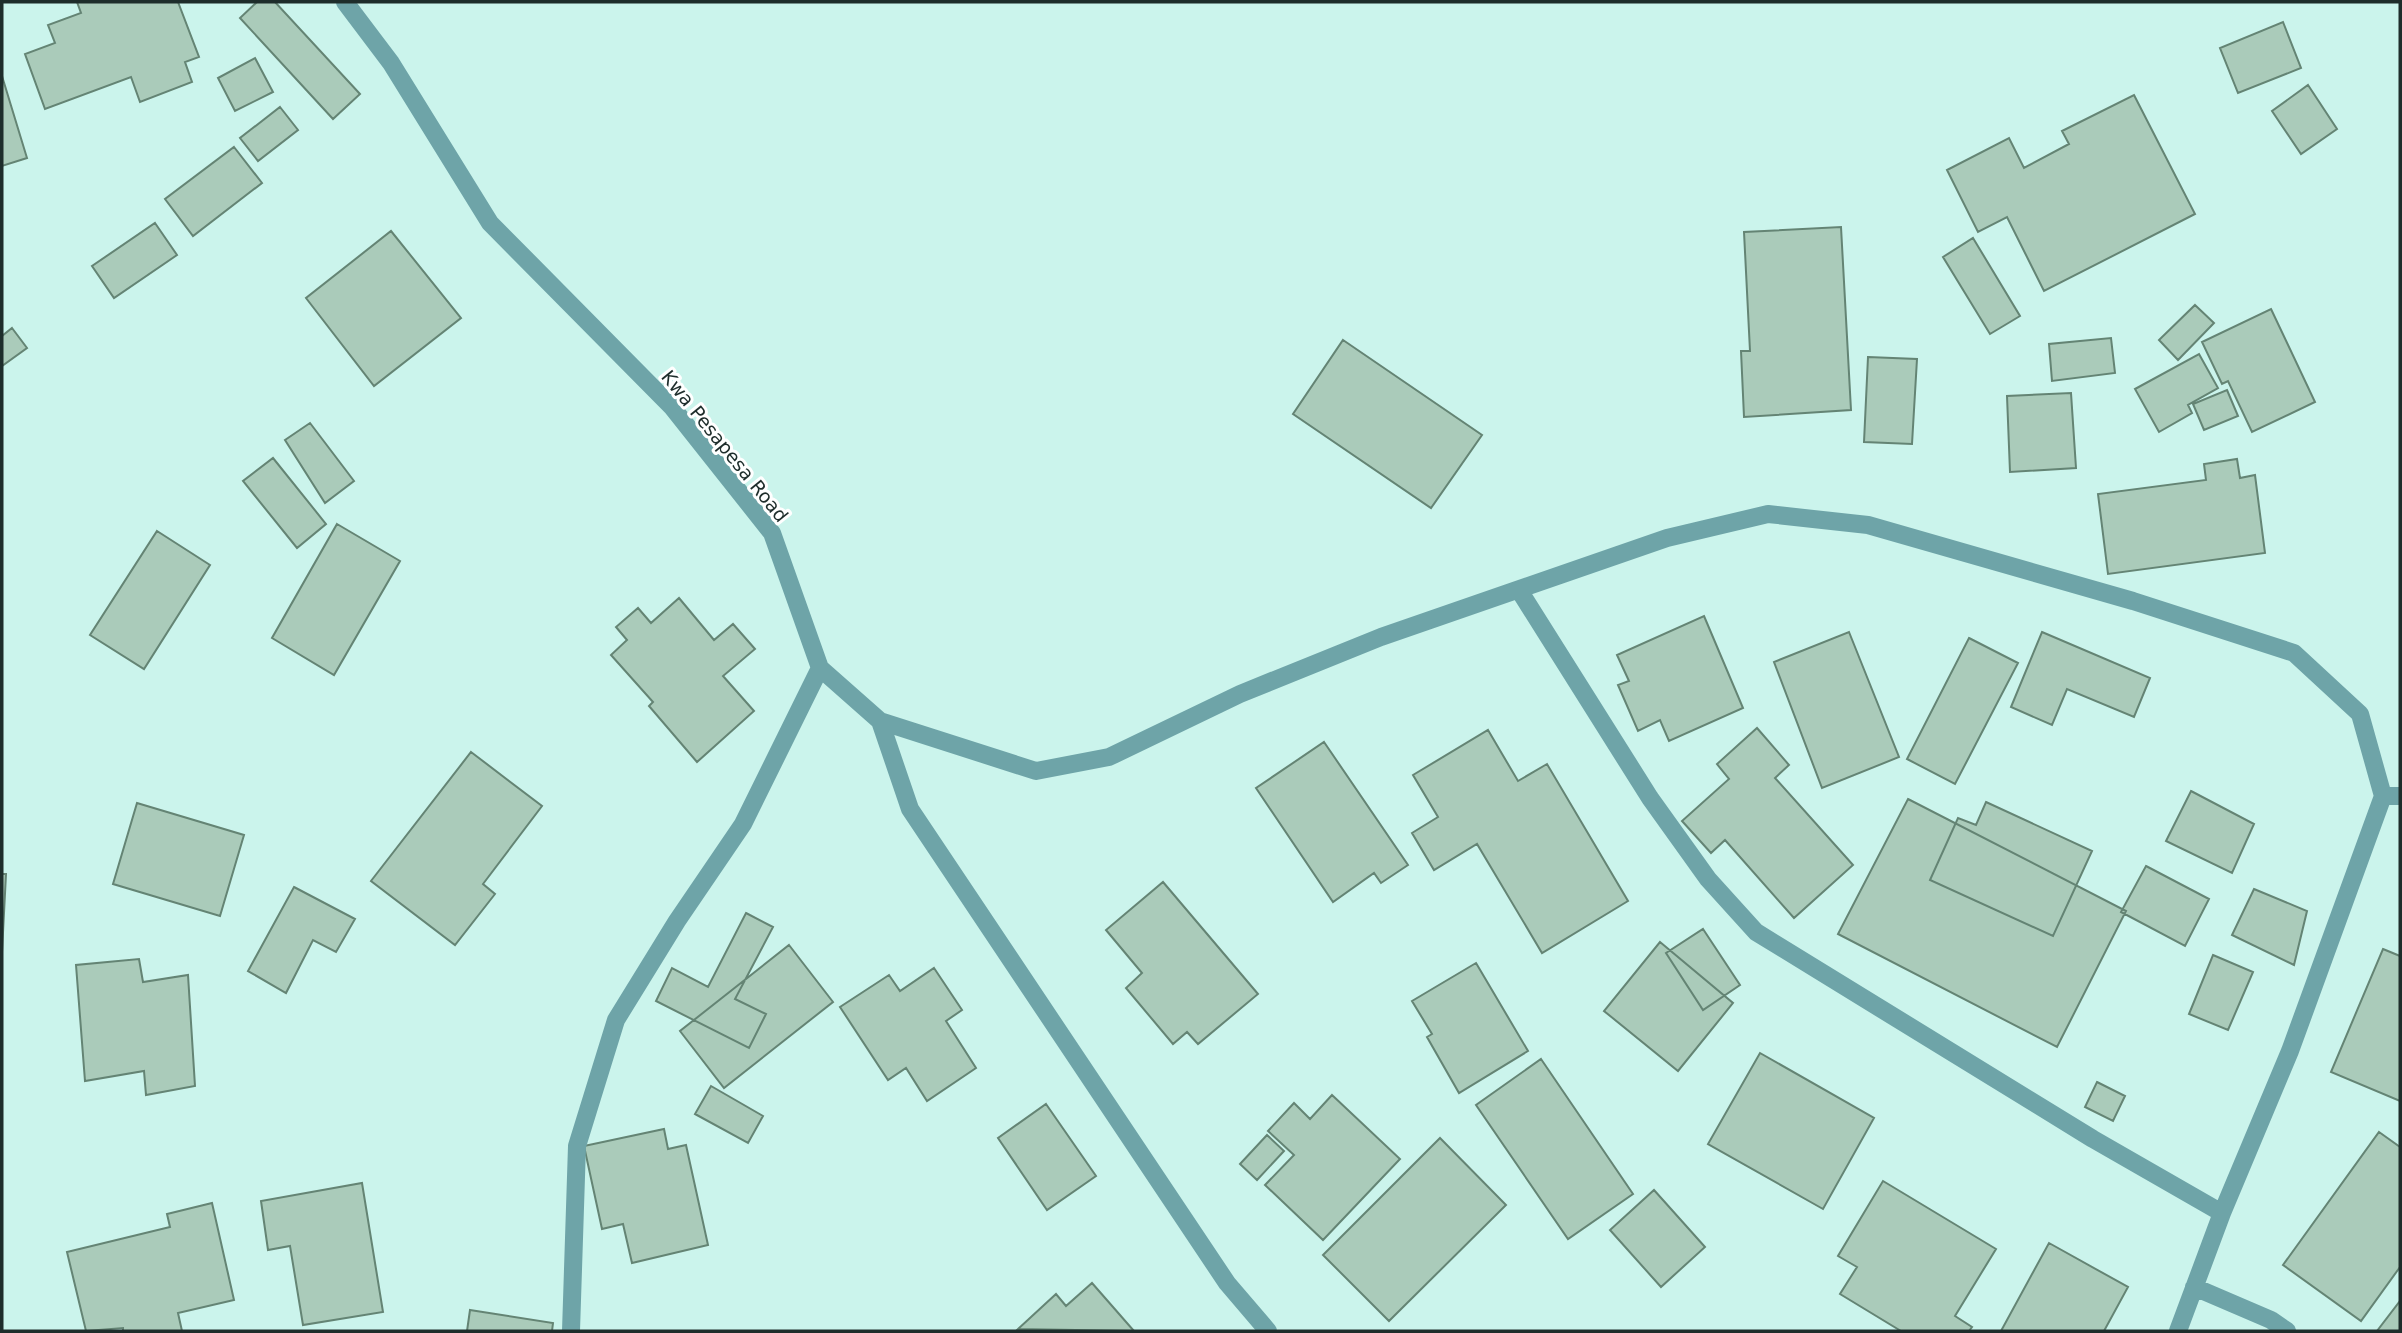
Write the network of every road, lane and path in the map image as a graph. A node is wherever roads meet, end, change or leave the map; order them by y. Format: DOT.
graph roads {
  1 [pos="345,2"];
  2 [pos="1519,590"];
  3 [pos="820,668"];
  4 [pos="880,721"];
  5 [pos="2392,796"];
  6 [pos="2222,1213"];
  7 [pos="2194,1287"];
  8 [pos="571,1331"];
  9 [pos="1268,1331"];
  10 [pos="2178,1331"];
  11 [pos="2287,1331"];
  1 -- 3 [label="street, Kwa Pesapesa Road"];
  2 -- 4 [label="street"];
  2 -- 5 [label="street"];
  2 -- 6 [label="street"];
  3 -- 4 [label="street"];
  3 -- 8 [label="street"];
  4 -- 9 [label="street"];
  5 -- 6 [label="street"];
  6 -- 7 [label="street"];
  7 -- 10 [label="street"];
  7 -- 11 [label="street"];
}
